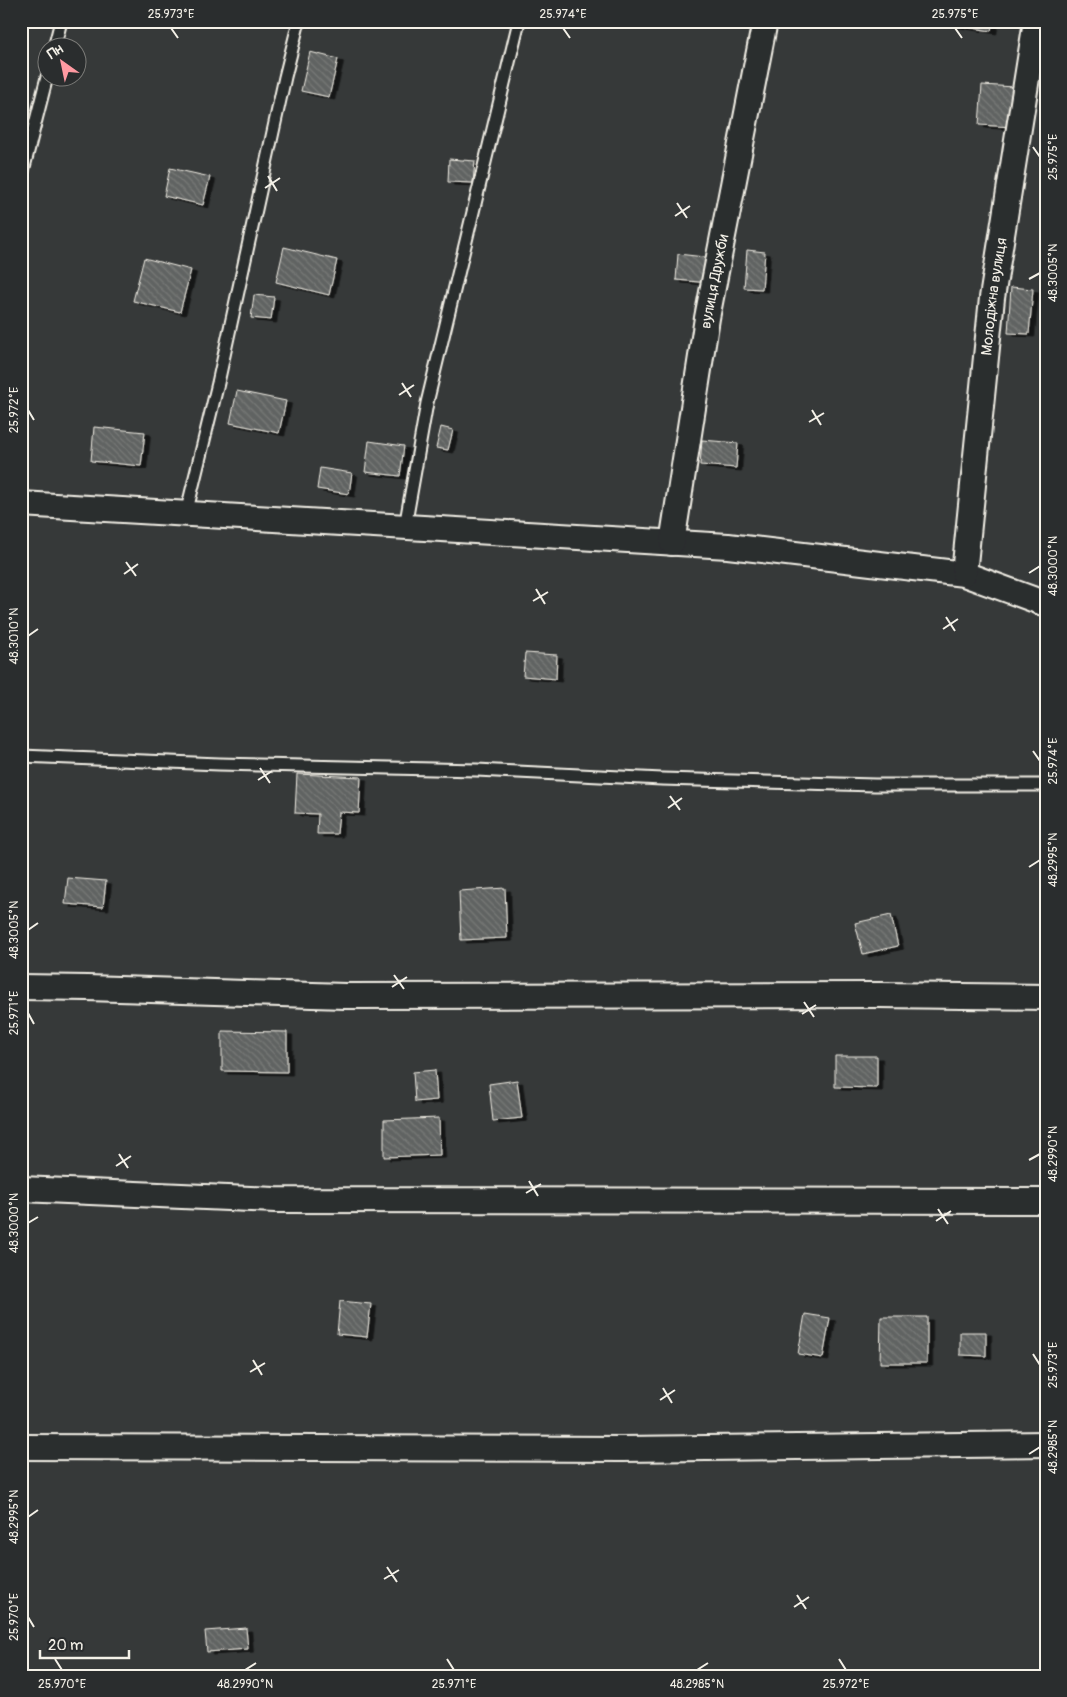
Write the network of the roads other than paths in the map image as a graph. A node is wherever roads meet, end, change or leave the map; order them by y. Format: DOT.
graph roads {
  1 [pos="61,21"];
  2 [pos="299,21"];
  3 [pos="519,21"];
  4 [pos="764,21"];
  5 [pos="1036,21"];
  6 [pos="57,38"];
  7 [pos="44,88"];
  8 [pos="21,179"];
  9 [pos="21,504"];
  10 [pos="186,514"];
  11 [pos="405,527"];
  12 [pos="672,543"];
  13 [pos="964,574"];
  14 [pos="1046,604"];
  15 [pos="21,756"];
  16 [pos="1046,784"];
  17 [pos="21,987"];
  18 [pos="1046,997"];
  19 [pos="21,1189"];
  20 [pos="1046,1201"];
  21 [pos="1046,1444"];
  22 [pos="21,1447"];
  1 -- 6 [label="lane"];
  2 -- 10 [label="lane"];
  3 -- 11 [label="lane"];
  4 -- 12 [label="street, вулиця Дружби"];
  5 -- 13 [label="street, Молодіжна вулиця"];
  7 -- 8 [label="lane"];
  9 -- 10 [label="street"];
  10 -- 11 [label="street"];
  11 -- 12 [label="street"];
  12 -- 13 [label="street"];
  13 -- 14 [label="street"];
  15 -- 16 [label="lane"];
  17 -- 18 [label="street"];
  19 -- 20 [label="street"];
  21 -- 22 [label="street"];
}
